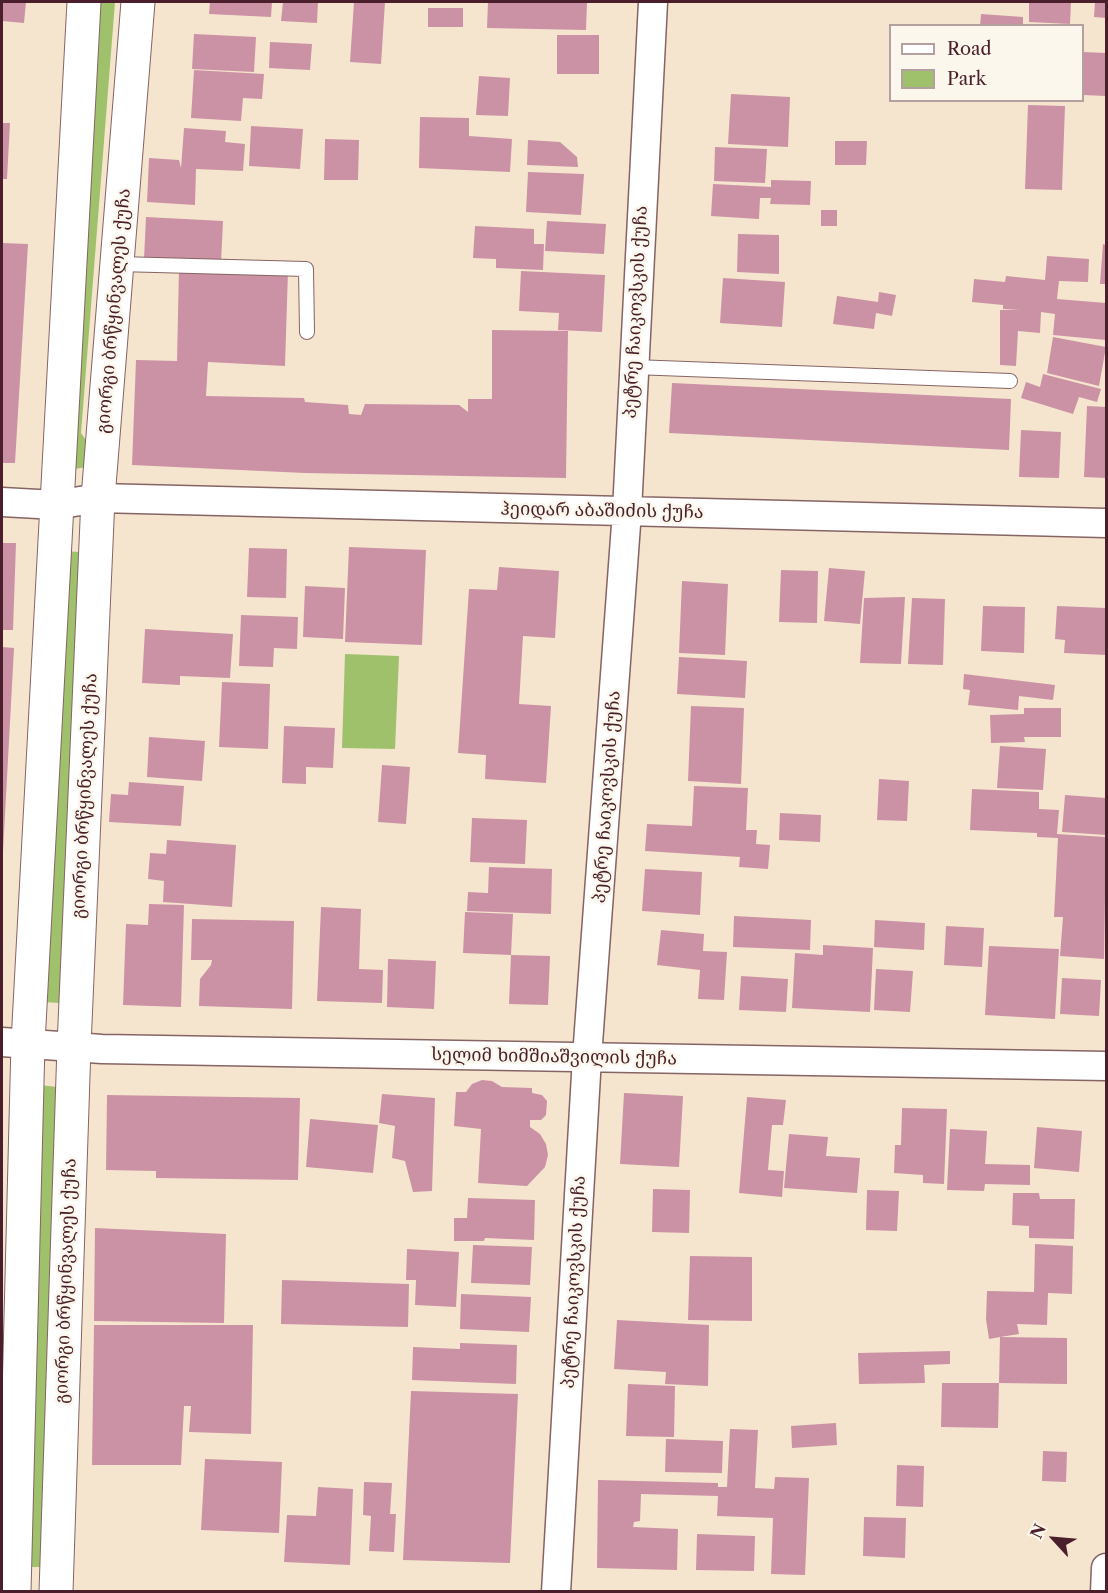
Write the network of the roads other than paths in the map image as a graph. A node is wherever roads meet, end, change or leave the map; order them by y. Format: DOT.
graph roads {
  1 [pos="84,2"];
  2 [pos="138,2"];
  3 [pos="653,2"];
  4 [pos="118,264"];
  5 [pos="307,332"];
  6 [pos="633,367"];
  7 [pos="1010,381"];
  8 [pos="98,498"];
  9 [pos="2,501"];
  10 [pos="56,505"];
  11 [pos="627,511"];
  12 [pos="1107,523"];
  13 [pos="15,1043"];
  14 [pos="74,1046"];
  15 [pos="587,1057"];
  16 [pos="1107,1066"];
  17 [pos="1107,1568"];
  18 [pos="14,1592"];
  19 [pos="56,1592"];
  20 [pos="556,1592"];
  21 [pos="1105,1592"];
  1 -- 10 [label="street"];
  2 -- 4 [label="street, გიორგი ბრწყინვალეს ქუჩა"];
  3 -- 6 [label="street, პეტრე ჩაიკოვსკის ქუჩა"];
  4 -- 5 [label="lane"];
  4 -- 8 [label="street, გიორგი ბრწყინვალეს ქუჩა"];
  6 -- 7 [label="lane"];
  6 -- 11 [label="street, პეტრე ჩაიკოვსკის ქუჩა"];
  8 -- 10 [label="street, ჰეიდარ აბაშიძის ქუჩა"];
  8 -- 11 [label="street, ჰეიდარ აბაშიძის ქუჩა"];
  8 -- 14 [label="street, გიორგი ბრწყინვალეს ქუჩა"];
  9 -- 10 [label="street"];
  10 -- 13 [label="street"];
  11 -- 12 [label="street, ჰეიდარ აბაშიძის ქუჩა"];
  11 -- 15 [label="street, პეტრე ჩაიკოვსკის ქუჩა"];
  13 -- 14 [label="street, სელიმ ხიმშიაშვილის ქუჩა"];
  13 -- 18 [label="street"];
  14 -- 15 [label="street, სელიმ ხიმშიაშვილის ქუჩა"];
  14 -- 19 [label="street, გიორგი ბრწყინვალეს ქუჩა"];
  15 -- 16 [label="street, სელიმ ხიმშიაშვილის ქუჩა"];
  15 -- 20 [label="street, პეტრე ჩაიკოვსკის ქუჩა"];
  17 -- 21 [label="street"];
}
